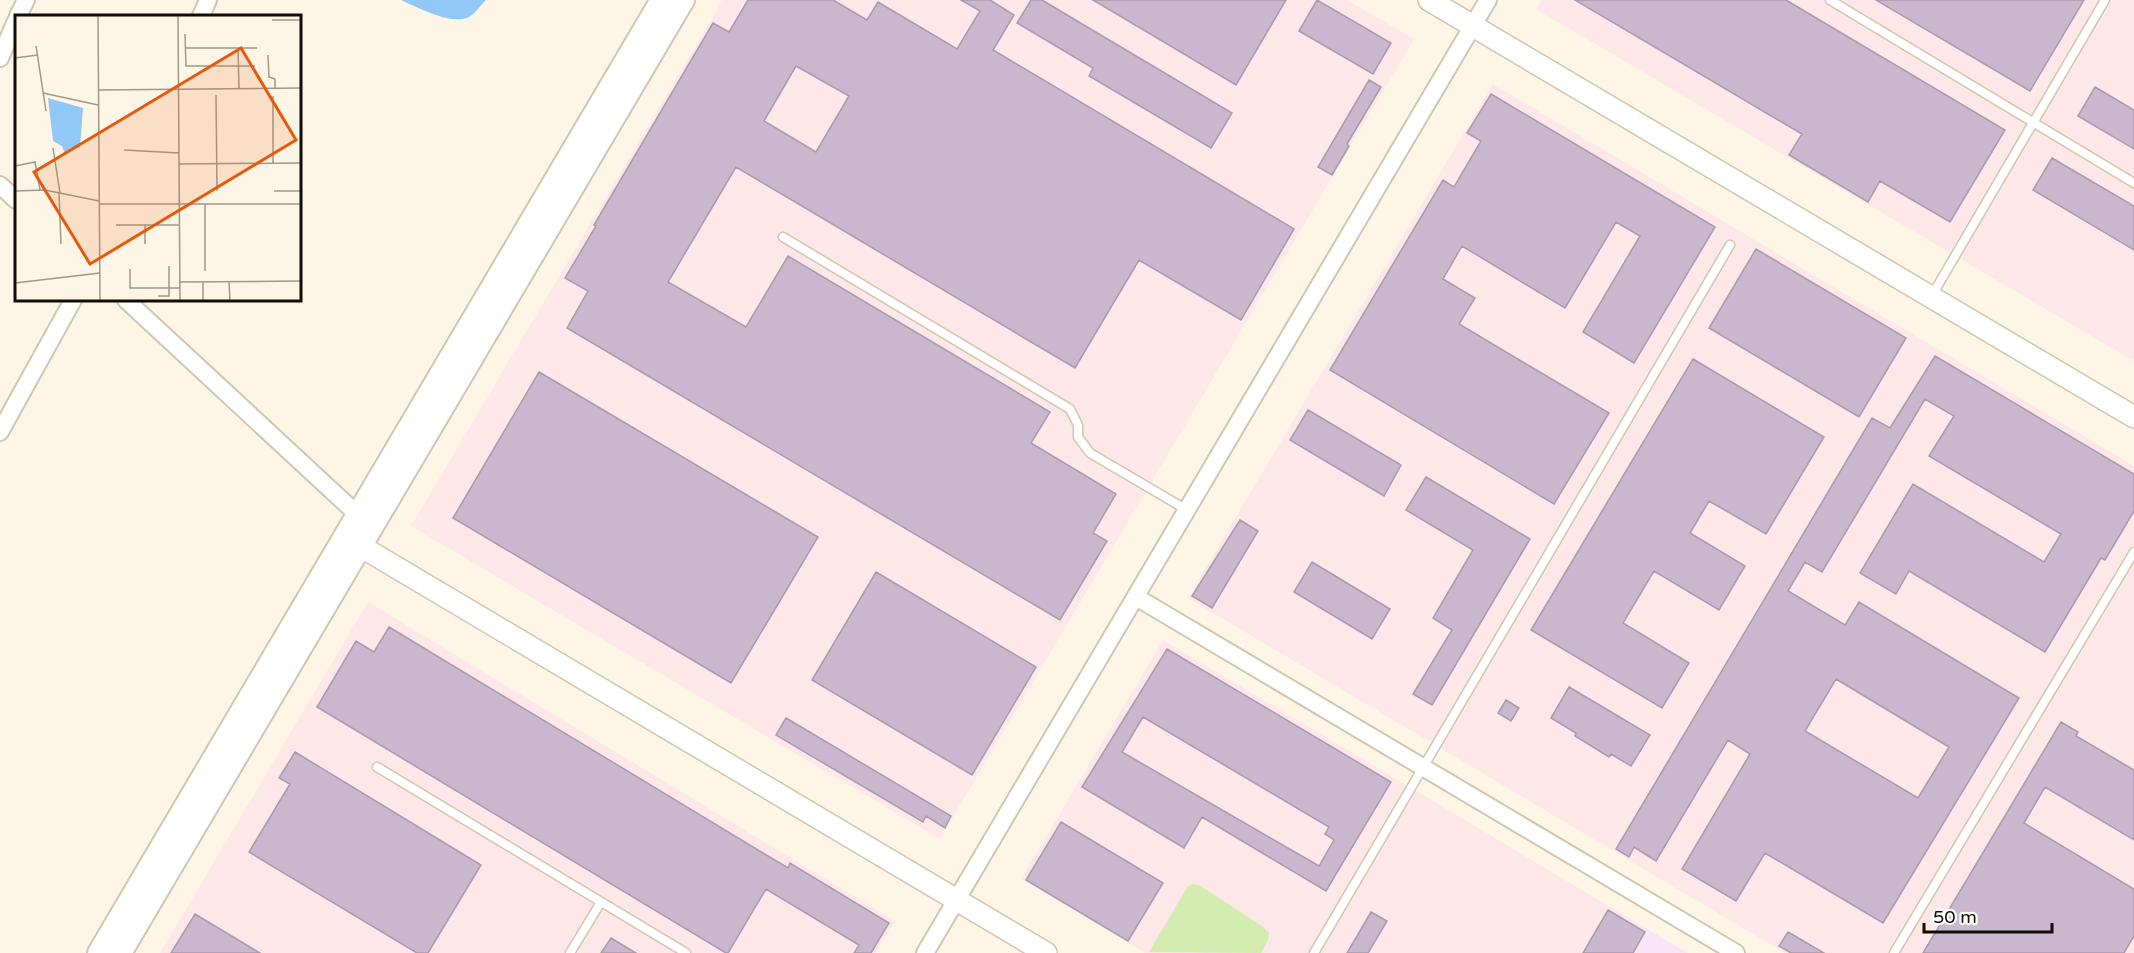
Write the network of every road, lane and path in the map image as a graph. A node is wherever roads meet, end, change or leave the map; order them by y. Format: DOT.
graph roads {
  1 [pos="26,0"];
  2 [pos="208,0"];
  3 [pos="662,0"];
  4 [pos="683,0"];
  5 [pos="1429,0"];
  6 [pos="1488,0"];
  7 [pos="1830,0"];
  8 [pos="2104,0"];
  9 [pos="18,15"];
  10 [pos="201,15"];
  11 [pos="15,23"];
  12 [pos="1473,26"];
  13 [pos="0,58"];
  14 [pos="2033,122"];
  15 [pos="2134,183"];
  16 [pos="0,185"];
  17 [pos="15,199"];
  18 [pos="783,237"];
  19 [pos="1730,246"];
  20 [pos="1931,297"];
  21 [pos="72,302"];
  22 [pos="128,302"];
  23 [pos="2134,417"];
  24 [pos="0,432"];
  25 [pos="1187,510"];
  26 [pos="358,515"];
  27 [pos="352,541"];
  28 [pos="2134,552"];
  29 [pos="1136,597"];
  30 [pos="377,767"];
  31 [pos="1423,767"];
  32 [pos="957,900"];
  33 [pos="601,902"];
  34 [pos="99,953"];
  35 [pos="120,953"];
  36 [pos="570,953"];
  37 [pos="686,953"];
  38 [pos="925,953"];
  39 [pos="1046,953"];
  40 [pos="1314,953"];
  41 [pos="1736,953"];
  42 [pos="1894,953"];
  1 -- 9 [label="street"];
  2 -- 10 [label="street"];
  3 -- 26 [label="main road"];
  4 -- 27 [label="main road"];
  5 -- 12 [label="street"];
  6 -- 12 [label="street"];
  7 -- 14 [label="lane"];
  8 -- 14 [label="lane"];
  11 -- 13 [label="street"];
  12 -- 20 [label="street"];
  12 -- 25 [label="street"];
  14 -- 15 [label="lane"];
  14 -- 20 [label="lane"];
  16 -- 17 [label="street"];
  18 -- 25 [label="lane"];
  19 -- 31 [label="lane"];
  20 -- 23 [label="street"];
  21 -- 24 [label="street"];
  22 -- 26 [label="street"];
  25 -- 29 [label="street"];
  26 -- 27 [label="main road"];
  27 -- 32 [label="street"];
  27 -- 34 [label="main road"];
  27 -- 35 [label="main road"];
  28 -- 42 [label="lane"];
  29 -- 31 [label="street"];
  29 -- 32 [label="street"];
  30 -- 33 [label="lane"];
  31 -- 40 [label="lane"];
  31 -- 41 [label="street"];
  32 -- 38 [label="street"];
  32 -- 39 [label="street"];
  33 -- 36 [label="lane"];
  33 -- 37 [label="lane"];
}
